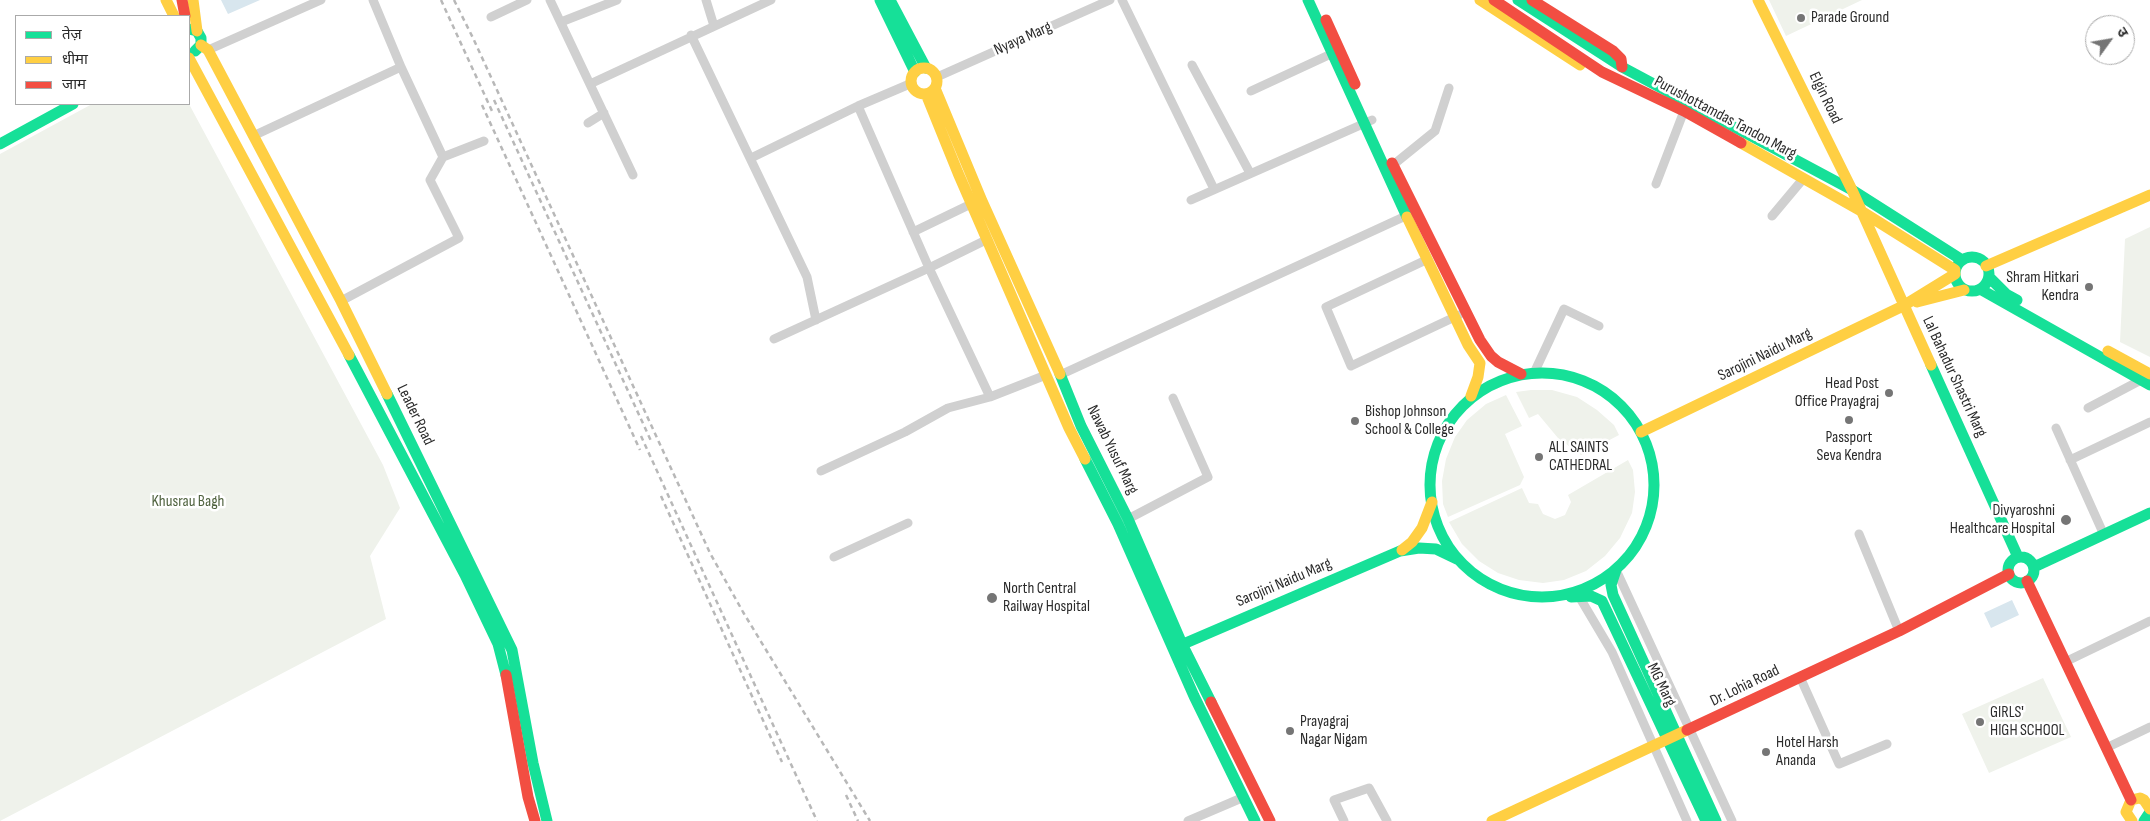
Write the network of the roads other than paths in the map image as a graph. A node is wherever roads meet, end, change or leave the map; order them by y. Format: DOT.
graph roads {
  1 [pos="166,0"];
  2 [pos="173,0"];
  3 [pos="182,0"];
  4 [pos="193,0"];
  5 [pos="321,0"];
  6 [pos="373,0"];
  7 [pos="527,0"];
  8 [pos="550,0"];
  9 [pos="616,0"];
  10 [pos="706,0"];
  11 [pos="770,0"];
  12 [pos="880,0"];
  13 [pos="890,0"];
  14 [pos="1110,0"];
  15 [pos="1122,0"];
  16 [pos="1308,0"];
  17 [pos="1317,0"];
  18 [pos="1480,0"];
  19 [pos="1494,0"];
  20 [pos="1518,0"];
  21 [pos="1532,0"];
  22 [pos="1758,0"];
  23 [pos="174,15"];
  24 [pos="175,15"];
  25 [pos="185,15"];
  26 [pos="491,17"];
  27 [pos="561,22"];
  28 [pos="714,26"];
  29 [pos="191,29"];
  30 [pos="691,36"];
  31 [pos="204,48"];
  32 [pos="190,52"];
  33 [pos="1331,54"];
  34 [pos="190,60"];
  35 [pos="1192,65"];
  36 [pos="401,67"];
  37 [pos="1622,67"];
  38 [pos="918,74"];
  39 [pos="1615,79"];
  40 [pos="590,84"];
  41 [pos="932,86"];
  42 [pos="1449,88"];
  43 [pos="1251,91"];
  44 [pos="71,105"];
  45 [pos="858,106"];
  46 [pos="1684,111"];
  47 [pos="604,113"];
  48 [pos="1368,122"];
  49 [pos="588,123"];
  50 [pos="253,136"];
  51 [pos="484,142"];
  52 [pos="0,144"];
  53 [pos="443,157"];
  54 [pos="751,158"];
  55 [pos="1393,165"];
  56 [pos="1250,173"];
  57 [pos="633,174"];
  58 [pos="1803,179"];
  59 [pos="1656,184"];
  60 [pos="1214,189"];
  61 [pos="1852,190"];
  62 [pos="2150,194"];
  63 [pos="1191,200"];
  64 [pos="971,204"];
  65 [pos="1861,211"];
  66 [pos="1411,213"];
  67 [pos="1772,216"];
  68 [pos="913,232"];
  69 [pos="986,240"];
  70 [pos="1426,260"];
  71 [pos="1986,266"];
  72 [pos="929,268"];
  73 [pos="1957,268"];
  74 [pos="1989,277"];
  75 [pos="1980,289"];
  76 [pos="1964,290"];
  77 [pos="341,301"];
  78 [pos="1903,306"];
  79 [pos="1465,312"];
  80 [pos="1454,317"];
  81 [pos="816,320"];
  82 [pos="1599,326"];
  83 [pos="774,339"];
  84 [pos="1534,373"];
  85 [pos="1521,374"];
  86 [pos="1046,375"];
  87 [pos="1060,375"];
  88 [pos="2147,380"];
  89 [pos="1471,396"];
  90 [pos="990,397"];
  91 [pos="1173,398"];
  92 [pos="2088,408"];
  93 [pos="2150,422"];
  94 [pos="2056,428"];
  95 [pos="1641,432"];
  96 [pos="2070,460"];
  97 [pos="821,471"];
  98 [pos="1432,502"];
  99 [pos="2150,513"];
  100 [pos="1128,519"];
  101 [pos="908,523"];
  102 [pos="1859,534"];
  103 [pos="2104,534"];
  104 [pos="1400,551"];
  105 [pos="834,557"];
  106 [pos="2018,557"];
  107 [pos="1461,561"];
  108 [pos="2034,567"];
  109 [pos="1616,570"];
  110 [pos="2009,574"];
  111 [pos="2027,582"];
  112 [pos="1562,597"];
  113 [pos="1580,598"];
  114 [pos="2150,621"];
  115 [pos="496,628"];
  116 [pos="1899,631"];
  117 [pos="1177,646"];
  118 [pos="2065,662"];
  119 [pos="1800,677"];
  120 [pos="2150,727"];
  121 [pos="1690,730"];
  122 [pos="1674,737"];
  123 [pos="1886,744"];
  124 [pos="1654,746"];
  125 [pos="2106,748"];
  126 [pos="1244,797"];
  127 [pos="2131,800"];
  128 [pos="2150,808"];
  129 [pos="2130,818"];
  130 [pos="535,821"];
  131 [pos="546,821"];
  132 [pos="1188,821"];
  133 [pos="1256,821"];
  134 [pos="1270,821"];
  135 [pos="1344,821"];
  136 [pos="1386,821"];
  137 [pos="1492,821"];
  138 [pos="1687,821"];
  139 [pos="1706,821"];
  140 [pos="1716,821"];
  141 [pos="1732,821"];
  142 [pos="2115,821"];
  143 [pos="2145,821"];
  1 -- 23 [label="main road"];
  2 -- 24 [label="main road"];
  3 -- 25 [label="main road"];
  4 -- 29 [label="main road, Leader Road"];
  5 -- 31 [label="street"];
  6 -- 36 [label="street"];
  7 -- 26 [label="street"];
  8 -- 27 [label="street"];
  9 -- 27 [label="street"];
  10 -- 28 [label="street"];
  11 -- 28 [label="street"];
  12 -- 38 [label="main road"];
  13 -- 38 [label="main road"];
  14 -- 41 [label="street, Nyaya Marg"];
  15 -- 60 [label="street"];
  16 -- 33 [label="main road"];
  17 -- 48 [label="main road"];
  18 -- 39 [label="main road, Purushottamdas Tandon Marg"];
  19 -- 39 [label="main road"];
  20 -- 37 [label="main road"];
  21 -- 37 [label="main road, Purushottamdas Tandon Marg"];
  22 -- 61 [label="main road, Elgin Road"];
  27 -- 40 [label="street"];
  28 -- 30 [label="street"];
  29 -- 31 [label="main road, Leader Road"];
  30 -- 40 [label="street"];
  30 -- 54 [label="street"];
  31 -- 32 [label="main road"];
  31 -- 50 [label="main road, Leader Road"];
  33 -- 43 [label="street"];
  33 -- 48 [label="main road"];
  34 -- 115 [label="main road, Leader Road"];
  35 -- 56 [label="street"];
  36 -- 50 [label="street"];
  36 -- 53 [label="street"];
  37 -- 61 [label="main road, Purushottamdas Tandon Marg"];
  38 -- 41 [label="main road"];
  38 -- 41 [label="main road"];
  38 -- 45 [label="street"];
  39 -- 46 [label="main road, Purushottamdas Tandon Marg"];
  40 -- 47 [label="street"];
  41 -- 64 [label="main road, Nawab Yusuf Marg"];
  41 -- 87 [label="main road, Nawab Yusuf Marg"];
  42 -- 55 [label="street"];
  44 -- 52 [label="main road"];
  45 -- 54 [label="street"];
  45 -- 68 [label="street"];
  46 -- 58 [label="main road, Purushottamdas Tandon Marg"];
  46 -- 59 [label="street"];
  47 -- 49 [label="street"];
  47 -- 57 [label="street"];
  48 -- 55 [label="main road"];
  48 -- 56 [label="street"];
  48 -- 66 [label="main road"];
  50 -- 77 [label="main road, Leader Road"];
  51 -- 53 [label="street"];
  53 -- 77 [label="street"];
  54 -- 81 [label="street"];
  55 -- 66 [label="main road"];
  56 -- 60 [label="street"];
  58 -- 65 [label="main road, Purushottamdas Tandon Marg"];
  58 -- 67 [label="street"];
  60 -- 63 [label="street"];
  61 -- 65 [label="main road, Elgin Road"];
  61 -- 73 [label="main road, Purushottamdas Tandon Marg"];
  62 -- 71 [label="main road"];
  64 -- 68 [label="street"];
  64 -- 69 [label="main road, Nawab Yusuf Marg"];
  65 -- 73 [label="main road, Purushottamdas Tandon Marg"];
  65 -- 78 [label="main road, Lal Bahadur Shastri Marg"];
  66 -- 70 [label="main road"];
  66 -- 79 [label="main road"];
  66 -- 87 [label="street"];
  68 -- 72 [label="street"];
  69 -- 72 [label="street"];
  69 -- 86 [label="main road, Nawab Yusuf Marg"];
  70 -- 80 [label="main road"];
  70 -- 80 [label="street"];
  71 -- 73 [label="main road"];
  71 -- 74 [label="main road"];
  72 -- 81 [label="street"];
  72 -- 90 [label="street"];
  73 -- 76 [label="main road"];
  73 -- 78 [label="main road, Sarojini Naidu Marg"];
  74 -- 75 [label="main road"];
  74 -- 88 [label="main road"];
  75 -- 76 [label="main road"];
  75 -- 88 [label="main road"];
  76 -- 78 [label="main road, Sarojini Naidu Marg"];
  77 -- 115 [label="main road, Leader Road"];
  78 -- 95 [label="main road, Sarojini Naidu Marg"];
  78 -- 106 [label="main road, Lal Bahadur Shastri Marg"];
  79 -- 80 [label="street"];
  79 -- 85 [label="main road"];
  80 -- 89 [label="main road"];
  81 -- 83 [label="street"];
  82 -- 84 [label="street"];
  84 -- 85 [label="main road"];
  84 -- 95 [label="main road"];
  85 -- 89 [label="main road"];
  86 -- 90 [label="street"];
  86 -- 117 [label="main road, Nawab Yusuf Marg"];
  87 -- 100 [label="main road, Nawab Yusuf Marg"];
  88 -- 92 [label="street"];
  89 -- 98 [label="main road"];
  90 -- 97 [label="street"];
  91 -- 100 [label="street"];
  93 -- 96 [label="street"];
  94 -- 96 [label="street"];
  95 -- 109 [label="main road"];
  96 -- 103 [label="street"];
  98 -- 104 [label="main road"];
  98 -- 107 [label="main road"];
  99 -- 103 [label="main road"];
  100 -- 117 [label="main road, Nawab Yusuf Marg"];
  101 -- 105 [label="street"];
  102 -- 116 [label="street"];
  103 -- 108 [label="main road"];
  104 -- 107 [label="main road"];
  104 -- 117 [label="main road, Sarojini Naidu Marg"];
  106 -- 108 [label="main road"];
  106 -- 110 [label="main road"];
  107 -- 112 [label="main road, MG Marg"];
  108 -- 111 [label="main road"];
  109 -- 112 [label="main road"];
  109 -- 121 [label="street"];
  109 -- 122 [label="main road, MG Marg"];
  110 -- 111 [label="main road"];
  110 -- 116 [label="main road, Dr. Lohia Road"];
  111 -- 118 [label="main road"];
  112 -- 113 [label="main road, MG Marg"];
  113 -- 122 [label="main road, MG Marg"];
  113 -- 124 [label="street"];
  114 -- 118 [label="street"];
  115 -- 130 [label="main road, Leader Road"];
  115 -- 131 [label="main road, Leader Road"];
  116 -- 119 [label="main road, Dr. Lohia Road"];
  117 -- 126 [label="main road, Nawab Yusuf Marg"];
  117 -- 134 [label="main road, Nawab Yusuf Marg"];
  118 -- 125 [label="main road"];
  119 -- 121 [label="main road, Dr. Lohia Road"];
  119 -- 123 [label="street"];
  120 -- 125 [label="street"];
  121 -- 122 [label="main road, Dr. Lohia Road"];
  121 -- 141 [label="street"];
  122 -- 124 [label="main road, Dr. Lohia Road"];
  122 -- 139 [label="main road, MG Marg"];
  122 -- 140 [label="main road, MG Marg"];
  124 -- 137 [label="main road, Dr. Lohia Road"];
  124 -- 138 [label="street"];
  125 -- 127 [label="main road"];
  126 -- 132 [label="street"];
  126 -- 133 [label="main road, Nawab Yusuf Marg"];
  127 -- 128 [label="main road"];
  127 -- 129 [label="main road"];
  128 -- 143 [label="main road"];
  129 -- 142 [label="main road"];
  135 -- 136 [label="street"];
}
